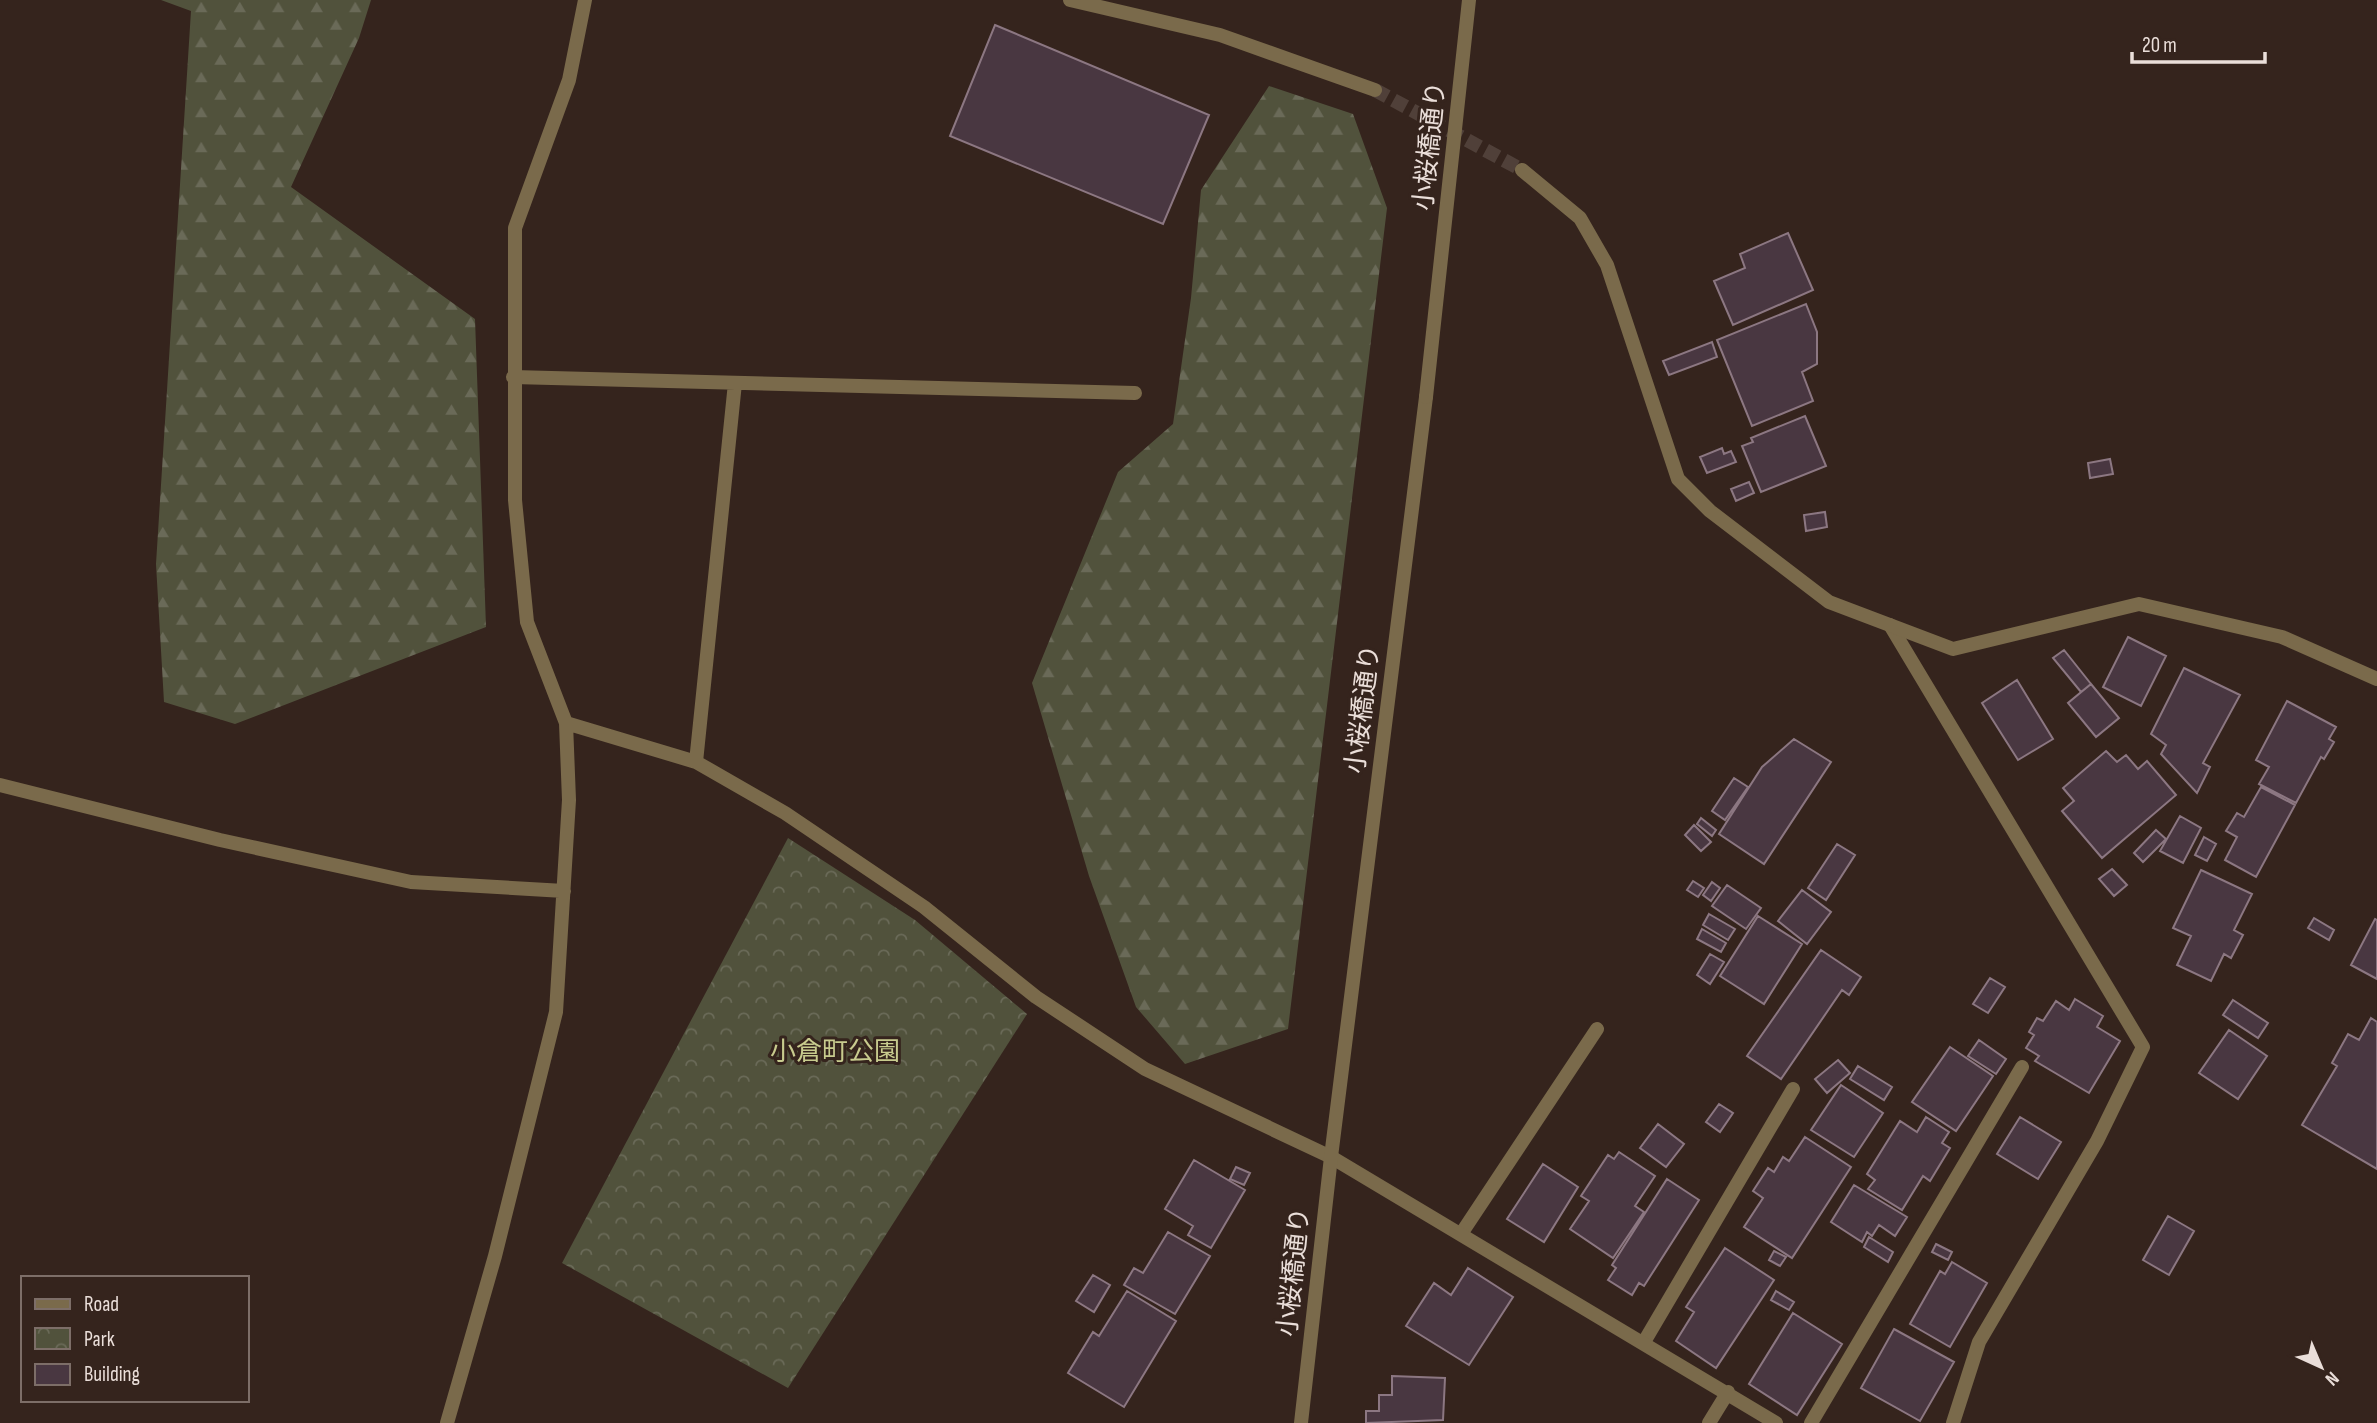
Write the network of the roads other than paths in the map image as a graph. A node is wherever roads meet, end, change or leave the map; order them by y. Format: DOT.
graph roads {
  1 [pos="585,0"];
  2 [pos="1070,0"];
  3 [pos="1469,0"];
  4 [pos="1374,90"];
  5 [pos="1522,170"];
  6 [pos="513,377"];
  7 [pos="735,383"];
  8 [pos="1135,393"];
  9 [pos="1890,625"];
  10 [pos="2377,679"];
  11 [pos="566,723"];
  12 [pos="696,762"];
  13 [pos="0,785"];
  14 [pos="564,891"];
  15 [pos="1597,1029"];
  16 [pos="2022,1067"];
  17 [pos="1793,1089"];
  18 [pos="1331,1157"];
  19 [pos="1461,1234"];
  20 [pos="1644,1342"];
  21 [pos="1728,1392"];
  22 [pos="447,1423"];
  23 [pos="1301,1423"];
  24 [pos="1709,1423"];
  25 [pos="1776,1423"];
  26 [pos="1811,1423"];
  27 [pos="1953,1423"];
  1 -- 6 [label="street"];
  2 -- 4 [label="street"];
  3 -- 18 [label="street, 小桜橋通り, bridge"];
  5 -- 9 [label="street"];
  6 -- 7 [label="street"];
  6 -- 11 [label="street"];
  7 -- 8 [label="street"];
  7 -- 12 [label="street"];
  9 -- 10 [label="street"];
  9 -- 27 [label="street"];
  11 -- 12 [label="street"];
  11 -- 14 [label="street"];
  12 -- 18 [label="street"];
  13 -- 14 [label="street"];
  14 -- 22 [label="street"];
  15 -- 19 [label="street"];
  16 -- 26 [label="street"];
  17 -- 20 [label="street"];
  18 -- 19 [label="street"];
  18 -- 23 [label="street, 小桜橋通り"];
  19 -- 20 [label="street"];
  20 -- 21 [label="street"];
  21 -- 24 [label="street"];
  21 -- 25 [label="street"];
}
